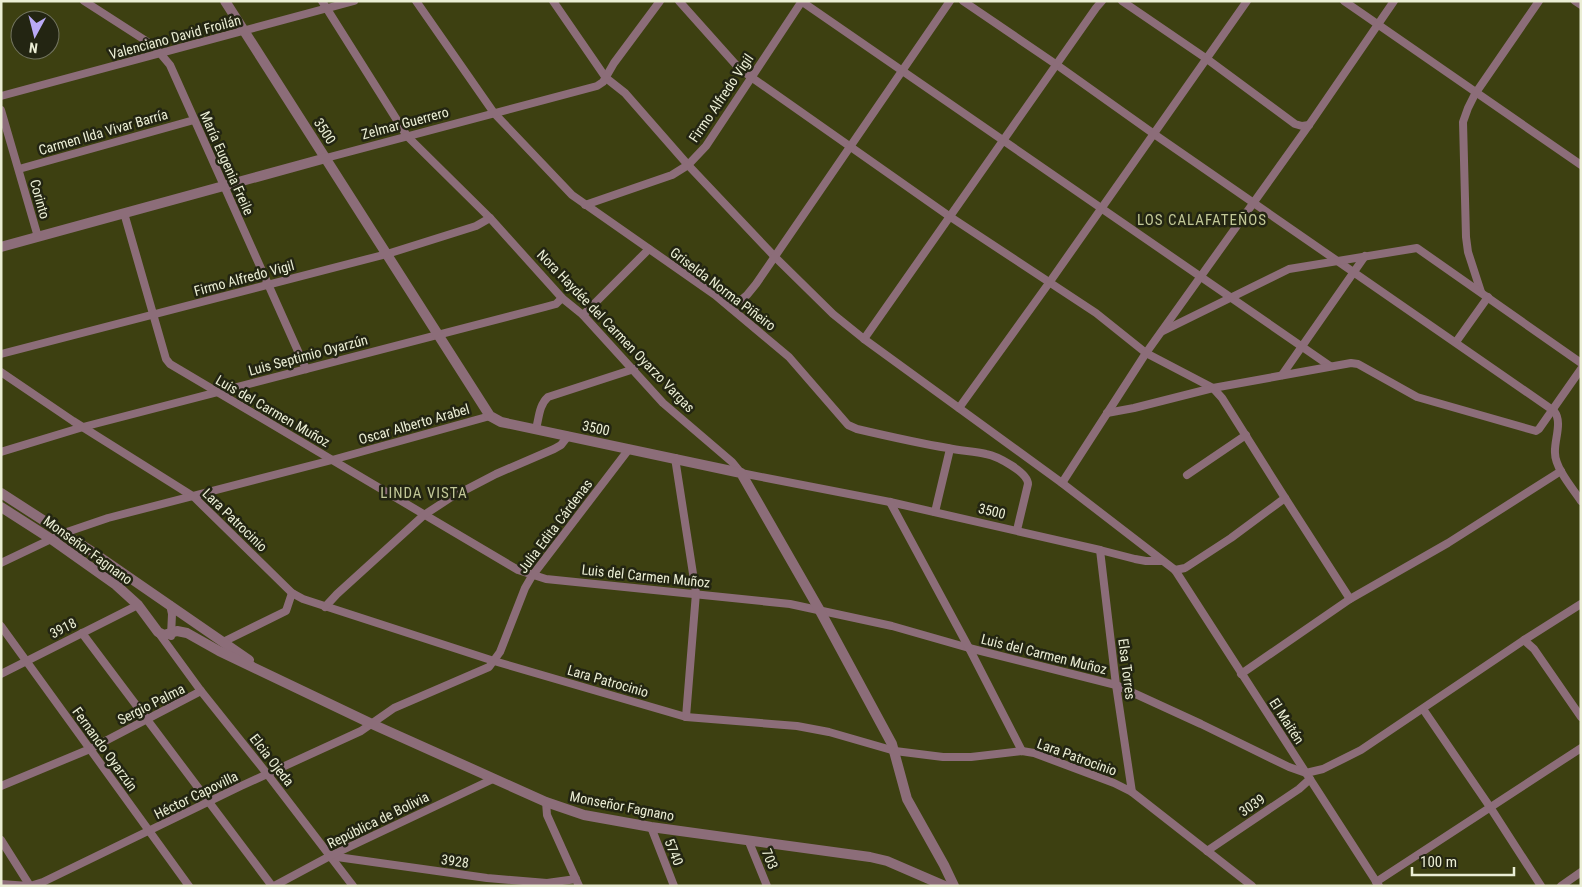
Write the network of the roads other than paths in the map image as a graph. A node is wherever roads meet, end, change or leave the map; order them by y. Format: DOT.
graph roads {
  1 [pos="84,1"];
  2 [pos="225,1"];
  3 [pos="322,1"];
  4 [pos="354,1"];
  5 [pos="416,1"];
  6 [pos="553,1"];
  7 [pos="660,1"];
  8 [pos="679,1"];
  9 [pos="801,1"];
  10 [pos="950,1"];
  11 [pos="963,1"];
  12 [pos="1102,1"];
  13 [pos="1122,1"];
  14 [pos="1247,1"];
  15 [pos="1344,1"];
  16 [pos="1394,1"];
  17 [pos="1539,1"];
  18 [pos="1575,1"];
  19 [pos="1581,5"];
  20 [pos="327,9"];
  21 [pos="1378,25"];
  22 [pos="244,31"];
  23 [pos="161,53"];
  24 [pos="1208,59"];
  25 [pos="1057,65"];
  26 [pos="902,72"];
  27 [pos="751,76"];
  28 [pos="606,78"];
  29 [pos="1475,94"];
  30 [pos="1,96"];
  31 [pos="1,110"];
  32 [pos="494,113"];
  33 [pos="194,120"];
  34 [pos="1309,125"];
  35 [pos="1154,134"];
  36 [pos="407,136"];
  37 [pos="1002,140"];
  38 [pos="850,147"];
  39 [pos="326,158"];
  40 [pos="1579,161"];
  41 [pos="688,164"];
  42 [pos="19,169"];
  43 [pos="224,186"];
  44 [pos="1254,202"];
  45 [pos="585,205"];
  46 [pos="1102,209"];
  47 [pos="124,213"];
  48 [pos="949,216"];
  49 [pos="490,218"];
  50 [pos="38,237"];
  51 [pos="1,247"];
  52 [pos="649,249"];
  53 [pos="387,254"];
  54 [pos="1365,256"];
  55 [pos="775,257"];
  56 [pos="1338,261"];
  57 [pos="1354,272"];
  58 [pos="1201,278"];
  59 [pos="1049,283"];
  60 [pos="267,285"];
  61 [pos="1481,292"];
  62 [pos="1488,297"];
  63 [pos="562,298"];
  64 [pos="1229,298"];
  65 [pos="731,308"];
  66 [pos="153,315"];
  67 [pos="583,315"];
  68 [pos="1161,332"];
  69 [pos="438,334"];
  70 [pos="864,339"];
  71 [pos="1456,342"];
  72 [pos="1302,347"];
  73 [pos="1146,353"];
  74 [pos="1,354"];
  75 [pos="1581,363"];
  76 [pos="1330,366"];
  77 [pos="1581,368"];
  78 [pos="306,369"];
  79 [pos="634,369"];
  80 [pos="1,372"];
  81 [pos="1282,376"];
  82 [pos="1213,388"];
  83 [pos="214,392"];
  84 [pos="959,408"];
  85 [pos="1552,410"];
  86 [pos="1107,413"];
  87 [pos="490,416"];
  88 [pos="83,427"];
  89 [pos="536,429"];
  90 [pos="1246,435"];
  91 [pos="568,436"];
  92 [pos="1005,443"];
  93 [pos="950,449"];
  94 [pos="629,450"];
  95 [pos="1,452"];
  96 [pos="995,456"];
  97 [pos="675,458"];
  98 [pos="332,460"];
  99 [pos="1561,471"];
  100 [pos="741,473"];
  101 [pos="1187,475"];
  102 [pos="1062,483"];
  103 [pos="1,493"];
  104 [pos="194,497"];
  105 [pos="1285,498"];
  106 [pos="890,502"];
  107 [pos="1581,502"];
  108 [pos="1,507"];
  109 [pos="935,512"];
  110 [pos="424,515"];
  111 [pos="1017,530"];
  112 [pos="64,533"];
  113 [pos="51,539"];
  114 [pos="1100,550"];
  115 [pos="1162,561"];
  116 [pos="1,563"];
  117 [pos="1175,570"];
  118 [pos="532,576"];
  119 [pos="292,593"];
  120 [pos="696,593"];
  121 [pos="1350,599"];
  122 [pos="1581,604"];
  123 [pos="138,605"];
  124 [pos="170,605"];
  125 [pos="325,607"];
  126 [pos="819,609"];
  127 [pos="1,626"];
  128 [pos="158,632"];
  129 [pos="171,632"];
  130 [pos="82,633"];
  131 [pos="1524,640"];
  132 [pos="223,642"];
  133 [pos="969,648"];
  134 [pos="170,650"];
  135 [pos="27,661"];
  136 [pos="494,661"];
  137 [pos="1,674"];
  138 [pos="1241,674"];
  139 [pos="284,682"];
  140 [pos="1116,685"];
  141 [pos="201,691"];
  142 [pos="1423,709"];
  143 [pos="686,717"];
  144 [pos="1581,718"];
  145 [pos="147,720"];
  146 [pos="372,724"];
  147 [pos="1581,748"];
  148 [pos="90,749"];
  149 [pos="895,751"];
  150 [pos="1022,751"];
  151 [pos="268,775"];
  152 [pos="1308,776"];
  153 [pos="493,779"];
  154 [pos="1,786"];
  155 [pos="1132,792"];
  156 [pos="209,802"];
  157 [pos="546,802"];
  158 [pos="1490,807"];
  159 [pos="651,828"];
  160 [pos="150,832"];
  161 [pos="1,840"];
  162 [pos="749,842"];
  163 [pos="1207,851"];
  164 [pos="330,856"];
  165 [pos="1581,872"];
  166 [pos="577,882"];
  167 [pos="1,884"];
  168 [pos="1377,884"];
  169 [pos="30,886"];
  170 [pos="189,886"];
  171 [pos="273,886"];
  172 [pos="353,886"];
  173 [pos="674,886"];
  174 [pos="767,886"];
  175 [pos="945,886"];
  176 [pos="954,886"];
  177 [pos="1252,886"];
  178 [pos="1541,886"];
  179 [pos="1561,886"];
  1 -- 23 [label="street, María Eugenia Freile"];
  2 -- 22 [label="street, 3500"];
  3 -- 20 [label="street, Nora Haydée del Carmen Oyarzo Vargas"];
  4 -- 20 [label="street, Valenciano David Froilán"];
  5 -- 32 [label="street, Griselda Norma Piñeiro"];
  6 -- 28 [label="street"];
  7 -- 28 [label="street"];
  8 -- 27 [label="street"];
  9 -- 26 [label="street"];
  9 -- 27 [label="street, Firmo Alfredo Vigil"];
  10 -- 26 [label="street"];
  11 -- 25 [label="street"];
  12 -- 25 [label="street"];
  13 -- 24 [label="street"];
  14 -- 24 [label="street"];
  15 -- 21 [label="street"];
  16 -- 21 [label="street"];
  17 -- 29 [label="street"];
  18 -- 19 [label="street"];
  20 -- 22 [label="street, Valenciano David Froilán"];
  20 -- 36 [label="street, Nora Haydée del Carmen Oyarzo Vargas"];
  21 -- 29 [label="street"];
  21 -- 34 [label="street"];
  22 -- 23 [label="street, Valenciano David Froilán"];
  22 -- 39 [label="street, 3500"];
  23 -- 30 [label="street, Valenciano David Froilán"];
  23 -- 33 [label="street, María Eugenia Freile"];
  24 -- 34 [label="street"];
  24 -- 35 [label="street"];
  25 -- 35 [label="street"];
  25 -- 37 [label="street"];
  26 -- 37 [label="street"];
  26 -- 38 [label="street"];
  27 -- 38 [label="street"];
  27 -- 41 [label="street, Firmo Alfredo Vigil"];
  28 -- 32 [label="street, Zelmar Guerrero"];
  28 -- 41 [label="street"];
  29 -- 40 [label="street"];
  29 -- 61 [label="street"];
  31 -- 42 [label="street, Corinto"];
  32 -- 36 [label="street, Zelmar Guerrero"];
  32 -- 45 [label="street, Griselda Norma Piñeiro"];
  33 -- 42 [label="street, Carmen Ilda Vivar Barría"];
  33 -- 43 [label="street, María Eugenia Freile"];
  34 -- 44 [label="street"];
  35 -- 44 [label="street"];
  35 -- 46 [label="street"];
  36 -- 39 [label="street, Zelmar Guerrero"];
  36 -- 49 [label="street, Nora Haydée del Carmen Oyarzo Vargas"];
  37 -- 46 [label="street"];
  37 -- 48 [label="street"];
  38 -- 48 [label="street"];
  38 -- 55 [label="street"];
  39 -- 43 [label="street, Zelmar Guerrero"];
  39 -- 53 [label="street, 3500"];
  41 -- 45 [label="street, Firmo Alfredo Vigil"];
  41 -- 55 [label="street"];
  42 -- 50 [label="street, Corinto"];
  43 -- 47 [label="street, Zelmar Guerrero"];
  43 -- 60 [label="street, María Eugenia Freile"];
  44 -- 56 [label="street"];
  44 -- 58 [label="street"];
  45 -- 52 [label="street, Griselda Norma Piñeiro"];
  46 -- 58 [label="street"];
  46 -- 59 [label="street"];
  47 -- 50 [label="street, Zelmar Guerrero"];
  47 -- 66 [label="street, Luis del Carmen Muñoz"];
  48 -- 59 [label="street"];
  48 -- 70 [label="street"];
  49 -- 53 [label="street, Firmo Alfredo Vigil"];
  49 -- 63 [label="street, Nora Haydée del Carmen Oyarzo Vargas"];
  50 -- 51 [label="street, Zelmar Guerrero"];
  52 -- 65 [label="street, Griselda Norma Piñeiro"];
  52 -- 67 [label="street"];
  53 -- 60 [label="street, Firmo Alfredo Vigil"];
  53 -- 69 [label="street, 3500"];
  54 -- 56 [label="street"];
  54 -- 57 [label="street"];
  54 -- 61 [label="street"];
  55 -- 65 [label="street"];
  55 -- 70 [label="street"];
  56 -- 57 [label="street"];
  56 -- 64 [label="street"];
  57 -- 71 [label="street"];
  57 -- 72 [label="street"];
  58 -- 64 [label="street"];
  58 -- 68 [label="street"];
  59 -- 73 [label="street"];
  59 -- 84 [label="street"];
  60 -- 66 [label="street, Firmo Alfredo Vigil"];
  60 -- 78 [label="street, María Eugenia Freile"];
  61 -- 62 [label="street"];
  62 -- 71 [label="street"];
  62 -- 75 [label="street"];
  63 -- 67 [label="street, Nora Haydée del Carmen Oyarzo Vargas"];
  63 -- 69 [label="street, Luis Septimio Oyarzún"];
  64 -- 68 [label="street"];
  64 -- 72 [label="street"];
  65 -- 93 [label="street, Griselda Norma Piñeiro"];
  66 -- 74 [label="street, Firmo Alfredo Vigil"];
  66 -- 83 [label="street, Luis del Carmen Muñoz"];
  67 -- 79 [label="street, Nora Haydée del Carmen Oyarzo Vargas"];
  68 -- 73 [label="street"];
  69 -- 78 [label="street, Luis Septimio Oyarzún"];
  69 -- 87 [label="street, 3500"];
  70 -- 84 [label="street"];
  71 -- 85 [label="street"];
  72 -- 76 [label="street"];
  72 -- 81 [label="street"];
  73 -- 82 [label="street"];
  73 -- 86 [label="street"];
  76 -- 81 [label="street"];
  76 -- 85 [label="street"];
  77 -- 85 [label="street"];
  78 -- 83 [label="street, Luis Septimio Oyarzún"];
  79 -- 89 [label="street"];
  79 -- 100 [label="street, Nora Haydée del Carmen Oyarzo Vargas"];
  80 -- 88 [label="street, Lara Patrocinio"];
  81 -- 82 [label="street"];
  82 -- 86 [label="street"];
  82 -- 90 [label="street"];
  83 -- 88 [label="street, Luis Septimio Oyarzún"];
  83 -- 98 [label="street, Luis del Carmen Muñoz"];
  84 -- 92 [label="street"];
  85 -- 99 [label="street"];
  86 -- 102 [label="street"];
  87 -- 89 [label="street, 3500"];
  87 -- 98 [label="street, Oscar Alberto Arabel"];
  88 -- 95 [label="street, Luis Septimio Oyarzún"];
  88 -- 104 [label="street, Lara Patrocinio"];
  89 -- 91 [label="street, 3500"];
  90 -- 101 [label="street"];
  90 -- 105 [label="street"];
  91 -- 94 [label="street, 3500"];
  91 -- 110 [label="street"];
  92 -- 96 [label="street"];
  92 -- 102 [label="street"];
  93 -- 96 [label="street, Griselda Norma Piñeiro"];
  93 -- 109 [label="street"];
  94 -- 97 [label="street, 3500"];
  94 -- 118 [label="street, Julia Edita Cárdenas"];
  96 -- 111 [label="street, Griselda Norma Piñeiro"];
  97 -- 100 [label="street, 3500"];
  97 -- 120 [label="street"];
  98 -- 104 [label="street, Oscar Alberto Arabel"];
  98 -- 110 [label="street, Luis del Carmen Muñoz"];
  99 -- 107 [label="street"];
  99 -- 121 [label="street"];
  100 -- 106 [label="street, 3500"];
  100 -- 126 [label="street, Nora Haydée del Carmen Oyarzo Vargas"];
  102 -- 115 [label="street"];
  103 -- 112 [label="street, Monseñor Fagnano"];
  104 -- 112 [label="street, Oscar Alberto Arabel"];
  104 -- 119 [label="street, Lara Patrocinio"];
  105 -- 117 [label="street"];
  105 -- 121 [label="street"];
  106 -- 109 [label="street, 3500"];
  106 -- 133 [label="street"];
  108 -- 113 [label="street, Monseñor Fagnano"];
  109 -- 111 [label="street, 3500"];
  110 -- 118 [label="street, Luis del Carmen Muñoz"];
  110 -- 125 [label="street"];
  111 -- 114 [label="street, 3500"];
  112 -- 113 [label="street, Oscar Alberto Arabel"];
  112 -- 124 [label="street, Monseñor Fagnano"];
  113 -- 116 [label="street, Oscar Alberto Arabel"];
  113 -- 123 [label="street, Monseñor Fagnano"];
  114 -- 115 [label="street, 3500"];
  114 -- 140 [label="street, Elsa Torres"];
  115 -- 117 [label="street"];
  117 -- 138 [label="street, El Maitén"];
  118 -- 120 [label="street, Luis del Carmen Muñoz"];
  118 -- 136 [label="street, Julia Edita Cárdenas"];
  119 -- 125 [label="street, Lara Patrocinio"];
  119 -- 132 [label="street"];
  120 -- 126 [label="street, Luis del Carmen Muñoz"];
  120 -- 143 [label="street"];
  121 -- 138 [label="street"];
  122 -- 131 [label="street"];
  123 -- 128 [label="street, Monseñor Fagnano"];
  123 -- 130 [label="street, 3918"];
  124 -- 129 [label="street"];
  124 -- 132 [label="street, Monseñor Fagnano"];
  125 -- 136 [label="street, Lara Patrocinio"];
  126 -- 133 [label="street, Luis del Carmen Muñoz"];
  126 -- 149 [label="street, Nora Haydée del Carmen Oyarzo Vargas"];
  127 -- 135 [label="street, Fernando Oyarzún"];
  128 -- 129 [label="street, Monseñor Fagnano"];
  128 -- 134 [label="street, Elcia Ojeda"];
  129 -- 134 [label="street"];
  129 -- 139 [label="street, Monseñor Fagnano"];
  130 -- 135 [label="street, 3918"];
  130 -- 145 [label="street"];
  131 -- 142 [label="street"];
  131 -- 144 [label="street"];
  132 -- 139 [label="street, Monseñor Fagnano"];
  133 -- 140 [label="street, Luis del Carmen Muñoz"];
  133 -- 150 [label="street"];
  134 -- 141 [label="street, Elcia Ojeda"];
  135 -- 137 [label="street, 3918"];
  135 -- 148 [label="street, Fernando Oyarzún"];
  136 -- 143 [label="street, Lara Patrocinio"];
  136 -- 146 [label="street"];
  138 -- 152 [label="street, El Maitén"];
  139 -- 146 [label="street, Monseñor Fagnano"];
  140 -- 152 [label="street, Luis del Carmen Muñoz"];
  140 -- 155 [label="street, Elsa Torres"];
  141 -- 145 [label="street, Sergio Palma"];
  141 -- 151 [label="street, Elcia Ojeda"];
  142 -- 152 [label="street"];
  142 -- 158 [label="street"];
  143 -- 149 [label="street, Lara Patrocinio"];
  145 -- 148 [label="street, Sergio Palma"];
  145 -- 156 [label="street"];
  146 -- 151 [label="street, Héctor Capovilla"];
  146 -- 153 [label="street, Monseñor Fagnano"];
  147 -- 158 [label="street"];
  148 -- 154 [label="street, Sergio Palma"];
  148 -- 160 [label="street, Fernando Oyarzún"];
  149 -- 150 [label="street, Lara Patrocinio"];
  149 -- 176 [label="street, Nora Haydée del Carmen Oyarzo Vargas"];
  150 -- 155 [label="street, Lara Patrocinio"];
  151 -- 156 [label="street, Héctor Capovilla"];
  151 -- 164 [label="street, Elcia Ojeda"];
  152 -- 163 [label="street, 3039"];
  152 -- 168 [label="street, El Maitén"];
  153 -- 157 [label="street, Monseñor Fagnano"];
  153 -- 164 [label="street, República de Bolivia"];
  155 -- 163 [label="street, Lara Patrocinio"];
  156 -- 160 [label="street, Héctor Capovilla"];
  156 -- 171 [label="street"];
  157 -- 159 [label="street, Monseñor Fagnano"];
  157 -- 166 [label="street"];
  158 -- 168 [label="street"];
  158 -- 178 [label="street"];
  159 -- 162 [label="street, Monseñor Fagnano"];
  159 -- 173 [label="street, 5740"];
  160 -- 169 [label="street, Héctor Capovilla"];
  160 -- 170 [label="street, Fernando Oyarzún"];
  161 -- 169 [label="street"];
  162 -- 174 [label="street, 703"];
  162 -- 175 [label="street, Monseñor Fagnano"];
  163 -- 177 [label="street, Lara Patrocinio"];
  164 -- 166 [label="street, 3928"];
  164 -- 171 [label="street, República de Bolivia"];
  164 -- 172 [label="street, Elcia Ojeda"];
  165 -- 179 [label="street"];
  167 -- 169 [label="street, Héctor Capovilla"];
}
